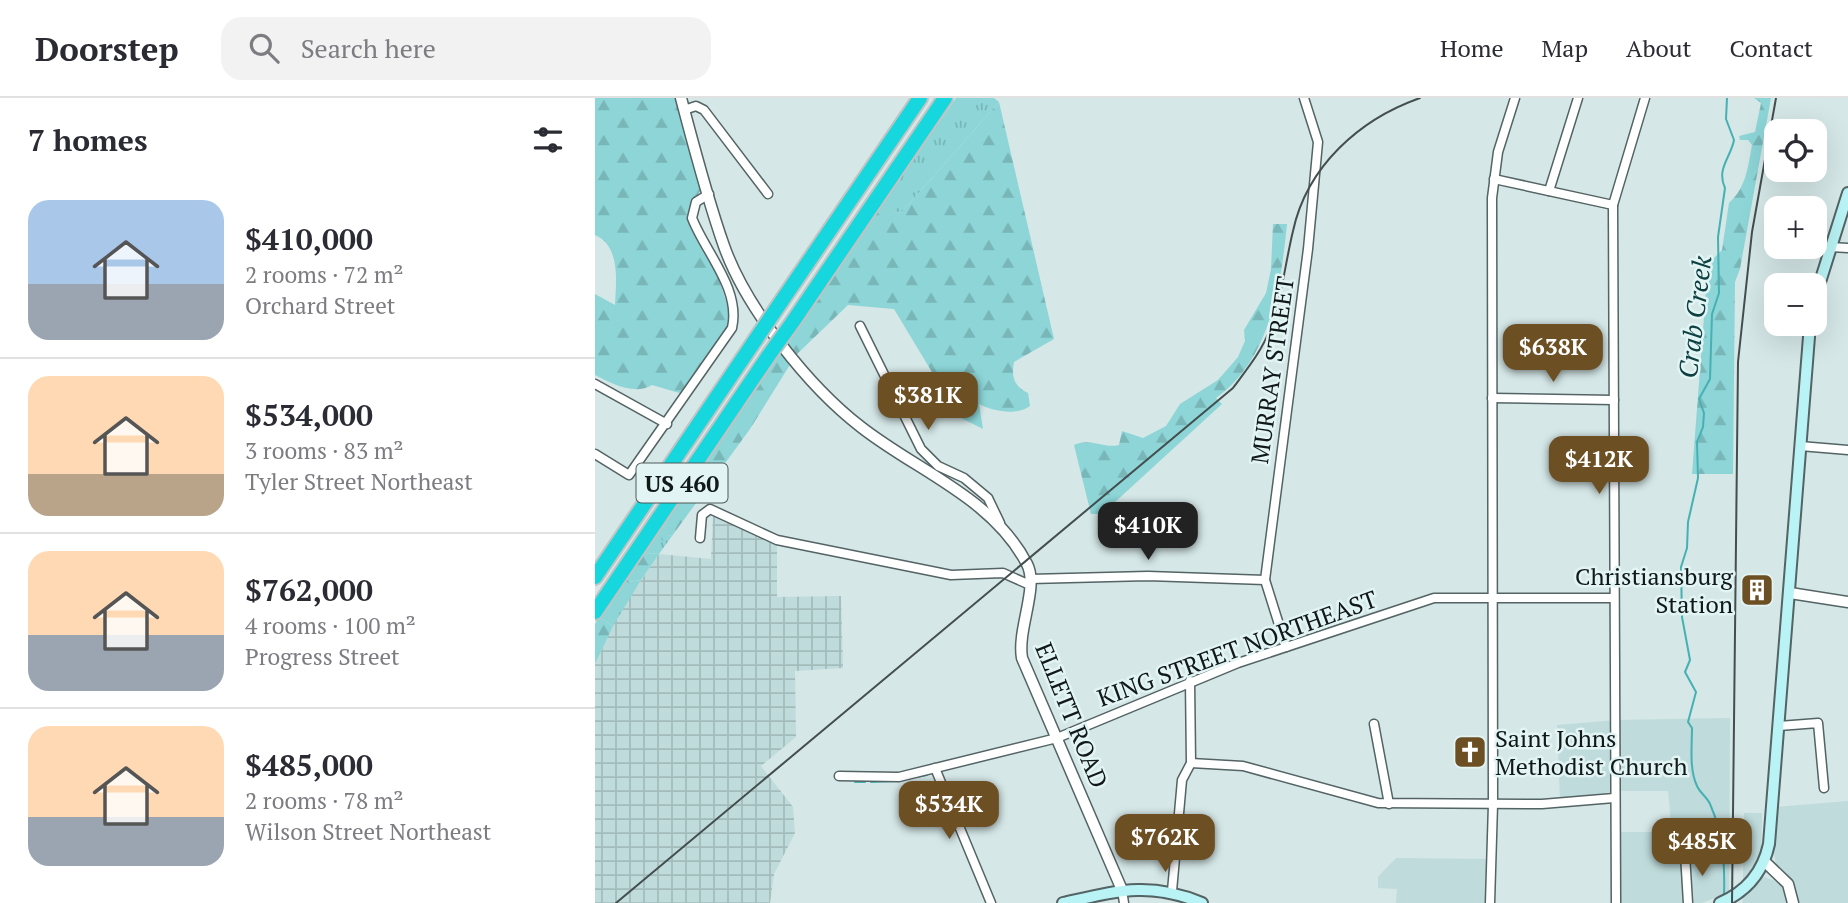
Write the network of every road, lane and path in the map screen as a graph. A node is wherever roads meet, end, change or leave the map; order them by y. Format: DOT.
graph roads {
  1 [pos="681,98"];
  2 [pos="920,98"];
  3 [pos="945,98"];
  4 [pos="1304,98"];
  5 [pos="1515,98"];
  6 [pos="1578,98"];
  7 [pos="1641,99"];
  8 [pos="684,110"];
  9 [pos="1494,179"];
  10 [pos="1549,191"];
  11 [pos="1848,193"];
  12 [pos="709,194"];
  13 [pos="768,194"];
  14 [pos="1613,205"];
  15 [pos="1830,247"];
  16 [pos="1848,248"];
  17 [pos="1822,273"];
  18 [pos="860,326"];
  19 [pos="1809,336"];
  20 [pos="595,384"];
  21 [pos="1492,398"];
  22 [pos="1614,400"];
  23 [pos="667,424"];
  24 [pos="1800,446"];
  25 [pos="1848,450"];
  26 [pos="595,454"];
  27 [pos="1000,523"];
  28 [pos="700,538"];
  29 [pos="595,577"];
  30 [pos="1265,580"];
  31 [pos="1030,582"];
  32 [pos="1790,593"];
  33 [pos="1492,598"];
  34 [pos="1612,598"];
  35 [pos="1848,603"];
  36 [pos="595,612"];
  37 [pos="1286,647"];
  38 [pos="1190,681"];
  39 [pos="1374,724"];
  40 [pos="1779,726"];
  41 [pos="1057,738"];
  42 [pos="1191,763"];
  43 [pos="935,768"];
  44 [pos="839,776"];
  45 [pos="1824,788"];
  46 [pos="1614,798"];
  47 [pos="1389,804"];
  48 [pos="1493,804"];
  49 [pos="1685,854"];
  50 [pos="1765,862"];
  51 [pos="1122,890"];
  52 [pos="1173,891"];
  53 [pos="1723,902"];
  54 [pos="991,903"];
  55 [pos="1063,903"];
  56 [pos="1124,903"];
  57 [pos="1202,903"];
  58 [pos="1490,903"];
  59 [pos="1616,903"];
  60 [pos="1688,903"];
  61 [pos="1793,903"];
  1 -- 8 [label="street"];
  2 -- 29 [label="highway, US 460, bridge"];
  3 -- 36 [label="highway, US 460, bridge"];
  4 -- 30 [label="street, MURRAY STREET"];
  5 -- 9 [label="street"];
  6 -- 10 [label="street"];
  7 -- 14 [label="street"];
  8 -- 12 [label="street"];
  8 -- 13 [label="street"];
  9 -- 10 [label="street"];
  9 -- 21 [label="street"];
  10 -- 14 [label="street"];
  11 -- 15 [label="main road"];
  12 -- 23 [label="street"];
  12 -- 27 [label="street"];
  14 -- 22 [label="street"];
  15 -- 16 [label="street"];
  15 -- 17 [label="main road"];
  18 -- 27 [label="street"];
  19 -- 24 [label="main road"];
  20 -- 23 [label="street"];
  21 -- 22 [label="street"];
  21 -- 33 [label="street"];
  22 -- 34 [label="street"];
  23 -- 26 [label="street"];
  24 -- 25 [label="street"];
  24 -- 32 [label="main road"];
  27 -- 31 [label="street"];
  28 -- 31 [label="street"];
  30 -- 31 [label="street"];
  30 -- 37 [label="street, MURRAY STREET"];
  31 -- 41 [label="street, ELLETT ROAD"];
  32 -- 35 [label="street"];
  32 -- 40 [label="main road"];
  33 -- 34 [label="street, KING STREET NORTHEAST"];
  33 -- 37 [label="street, KING STREET NORTHEAST"];
  33 -- 48 [label="street"];
  34 -- 46 [label="street"];
  37 -- 38 [label="street, KING STREET NORTHEAST"];
  38 -- 41 [label="street, KING STREET NORTHEAST"];
  38 -- 42 [label="street"];
  39 -- 47 [label="street"];
  40 -- 45 [label="street"];
  40 -- 50 [label="main road"];
  41 -- 43 [label="street, KING STREET NORTHEAST"];
  41 -- 51 [label="street, ELLETT ROAD"];
  42 -- 47 [label="street"];
  42 -- 52 [label="street"];
  43 -- 44 [label="street, KING STREET NORTHEAST"];
  43 -- 54 [label="street"];
  46 -- 48 [label="street"];
  46 -- 59 [label="street"];
  47 -- 48 [label="street"];
  48 -- 58 [label="street"];
  49 -- 60 [label="street"];
  50 -- 53 [label="main road"];
  50 -- 61 [label="street"];
  51 -- 52 [label="main road"];
  51 -- 55 [label="main road"];
  51 -- 56 [label="street"];
  52 -- 57 [label="main road"];
}
